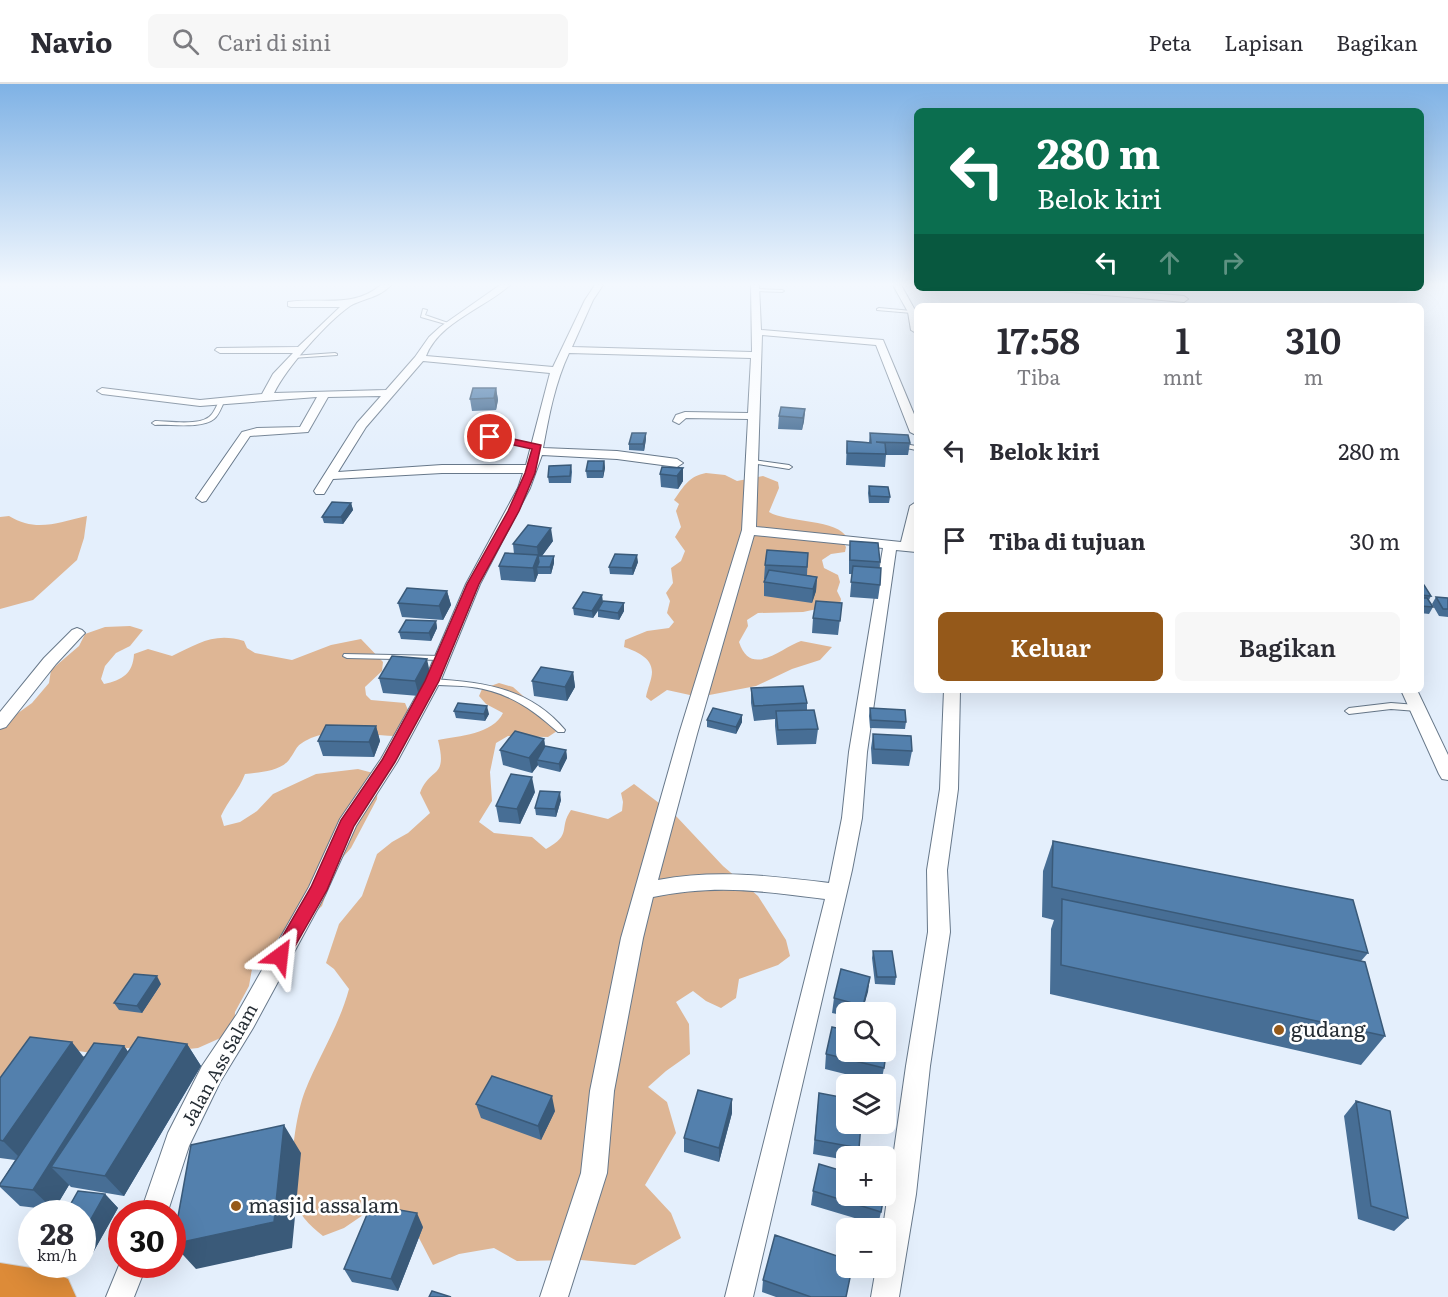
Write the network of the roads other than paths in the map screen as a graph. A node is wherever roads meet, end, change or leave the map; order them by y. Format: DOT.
graph roads {
  1 [pos="308,342"];
  2 [pos="431,342"];
  3 [pos="570,342"];
  4 [pos="756,342"];
  5 [pos="875,342"];
  6 [pos="220,350"];
  7 [pos="566,350"];
  8 [pos="296,353"];
  9 [pos="335,354"];
  10 [pos="755,355"];
  11 [pos="420,358"];
  12 [pos="556,370"];
  13 [pos="102,391"];
  14 [pos="389,393"];
  15 [pos="324,394"];
  16 [pos="266,397"];
  17 [pos="221,402"];
  18 [pos="754,416"];
  19 [pos="679,421"];
  20 [pos="155,423"];
  21 [pos="914,427"];
  22 [pos="490,437"];
  23 [pos="888,444"];
  24 [pos="914,448"];
  25 [pos="536,456"];
  26 [pos="753,462"];
  27 [pos="677,463"];
  28 [pos="789,467"];
  29 [pos="329,476"];
  30 [pos="320,491"];
  31 [pos="202,498"];
  32 [pos="914,513"];
  33 [pos="749,530"];
  34 [pos="905,547"];
  35 [pos="77,633"];
  36 [pos="347,656"];
  37 [pos="442,658"];
  38 [pos="432,681"];
  39 [pos="952,693"];
  40 [pos="1410,693"];
  41 [pos="1417,708"];
  42 [pos="1349,711"];
  43 [pos="0,723"];
  44 [pos="561,730"];
  45 [pos="1448,774"];
  46 [pos="645,891"];
  47 [pos="836,892"];
  48 [pos="158,1200"];
  49 [pos="127,1278"];
  50 [pos="0,1288"];
  51 [pos="50,1297"];
  52 [pos="120,1297"];
  53 [pos="554,1297"];
  54 [pos="739,1297"];
  55 [pos="885,1297"];
  1 -- 8 [label="street"];
  2 -- 11 [label="street"];
  3 -- 7 [label="street, Jalan Ass Salam"];
  4 -- 10 [label="street"];
  5 -- 21 [label="street"];
  6 -- 8 [label="street"];
  7 -- 10 [label="street"];
  7 -- 12 [label="street, Jalan Ass Salam"];
  8 -- 9 [label="lane"];
  8 -- 16 [label="street"];
  10 -- 18 [label="street"];
  11 -- 12 [label="street"];
  11 -- 14 [label="street"];
  12 -- 25 [label="street, Jalan Ass Salam"];
  13 -- 17 [label="street"];
  14 -- 15 [label="street"];
  14 -- 29 [label="street"];
  15 -- 16 [label="street"];
  15 -- 31 [label="street"];
  16 -- 17 [label="street"];
  17 -- 20 [label="lane"];
  18 -- 19 [label="street"];
  18 -- 26 [label="street"];
  22 -- 25 [label="lane"];
  23 -- 24 [label="lane"];
  25 -- 27 [label="street"];
  25 -- 29 [label="street"];
  25 -- 37 [label="street, Jalan Ass Salam"];
  26 -- 28 [label="lane"];
  26 -- 33 [label="street"];
  29 -- 30 [label="street"];
  32 -- 34 [label="street"];
  33 -- 34 [label="street"];
  33 -- 46 [label="street"];
  34 -- 47 [label="street"];
  35 -- 43 [label="street"];
  36 -- 37 [label="lane"];
  37 -- 38 [label="street, Jalan Ass Salam"];
  38 -- 44 [label="lane"];
  38 -- 48 [label="street, Jalan Ass Salam"];
  39 -- 55 [label="street"];
  40 -- 41 [label="street"];
  41 -- 42 [label="lane"];
  41 -- 45 [label="street"];
  46 -- 47 [label="street"];
  46 -- 53 [label="street"];
  47 -- 54 [label="street"];
  49 -- 52 [label="street"];
  50 -- 51 [label="highway"];
}
